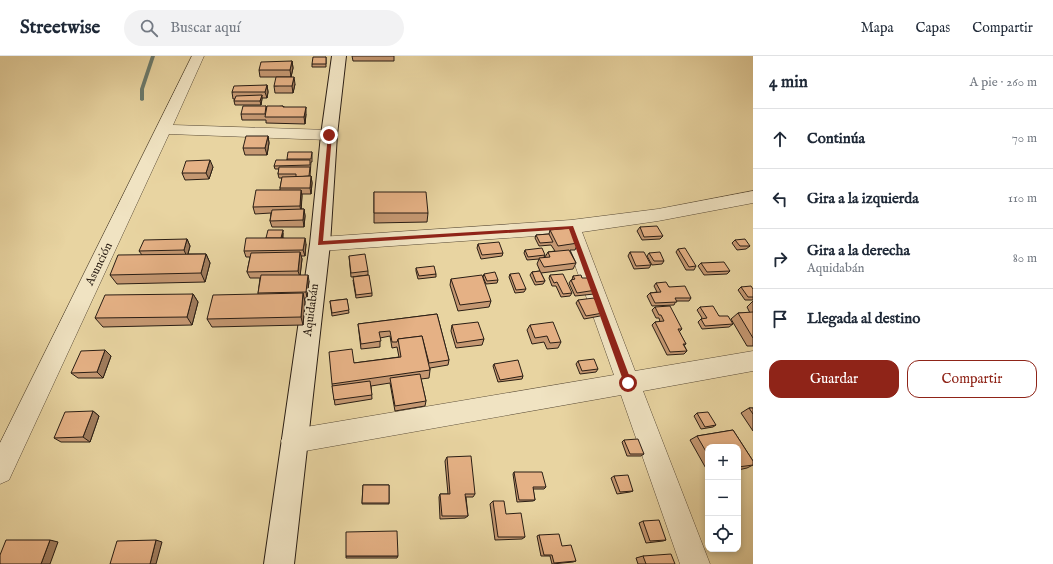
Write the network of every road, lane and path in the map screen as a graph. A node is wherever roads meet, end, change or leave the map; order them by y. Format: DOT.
graph roads {
  1 [pos="198,56"];
  2 [pos="339,56"];
  3 [pos="164,129"];
  4 [pos="329,135"];
  5 [pos="753,197"];
  6 [pos="571,227"];
  7 [pos="320,244"];
  8 [pos="753,361"];
  9 [pos="628,383"];
  10 [pos="294,440"];
  11 [pos="0,471"];
  12 [pos="279,564"];
  13 [pos="695,564"];
  1 -- 3 [label="street, Asunción"];
  2 -- 4 [label="street, Aquidabán"];
  3 -- 4 [label="street"];
  3 -- 11 [label="street, Asunción"];
  4 -- 7 [label="street, Aquidabán"];
  5 -- 6 [label="street"];
  6 -- 7 [label="street"];
  6 -- 9 [label="street"];
  7 -- 10 [label="street, Aquidabán"];
  8 -- 9 [label="street"];
  9 -- 10 [label="street"];
  9 -- 13 [label="street"];
  10 -- 12 [label="street, Aquidabán"];
}
